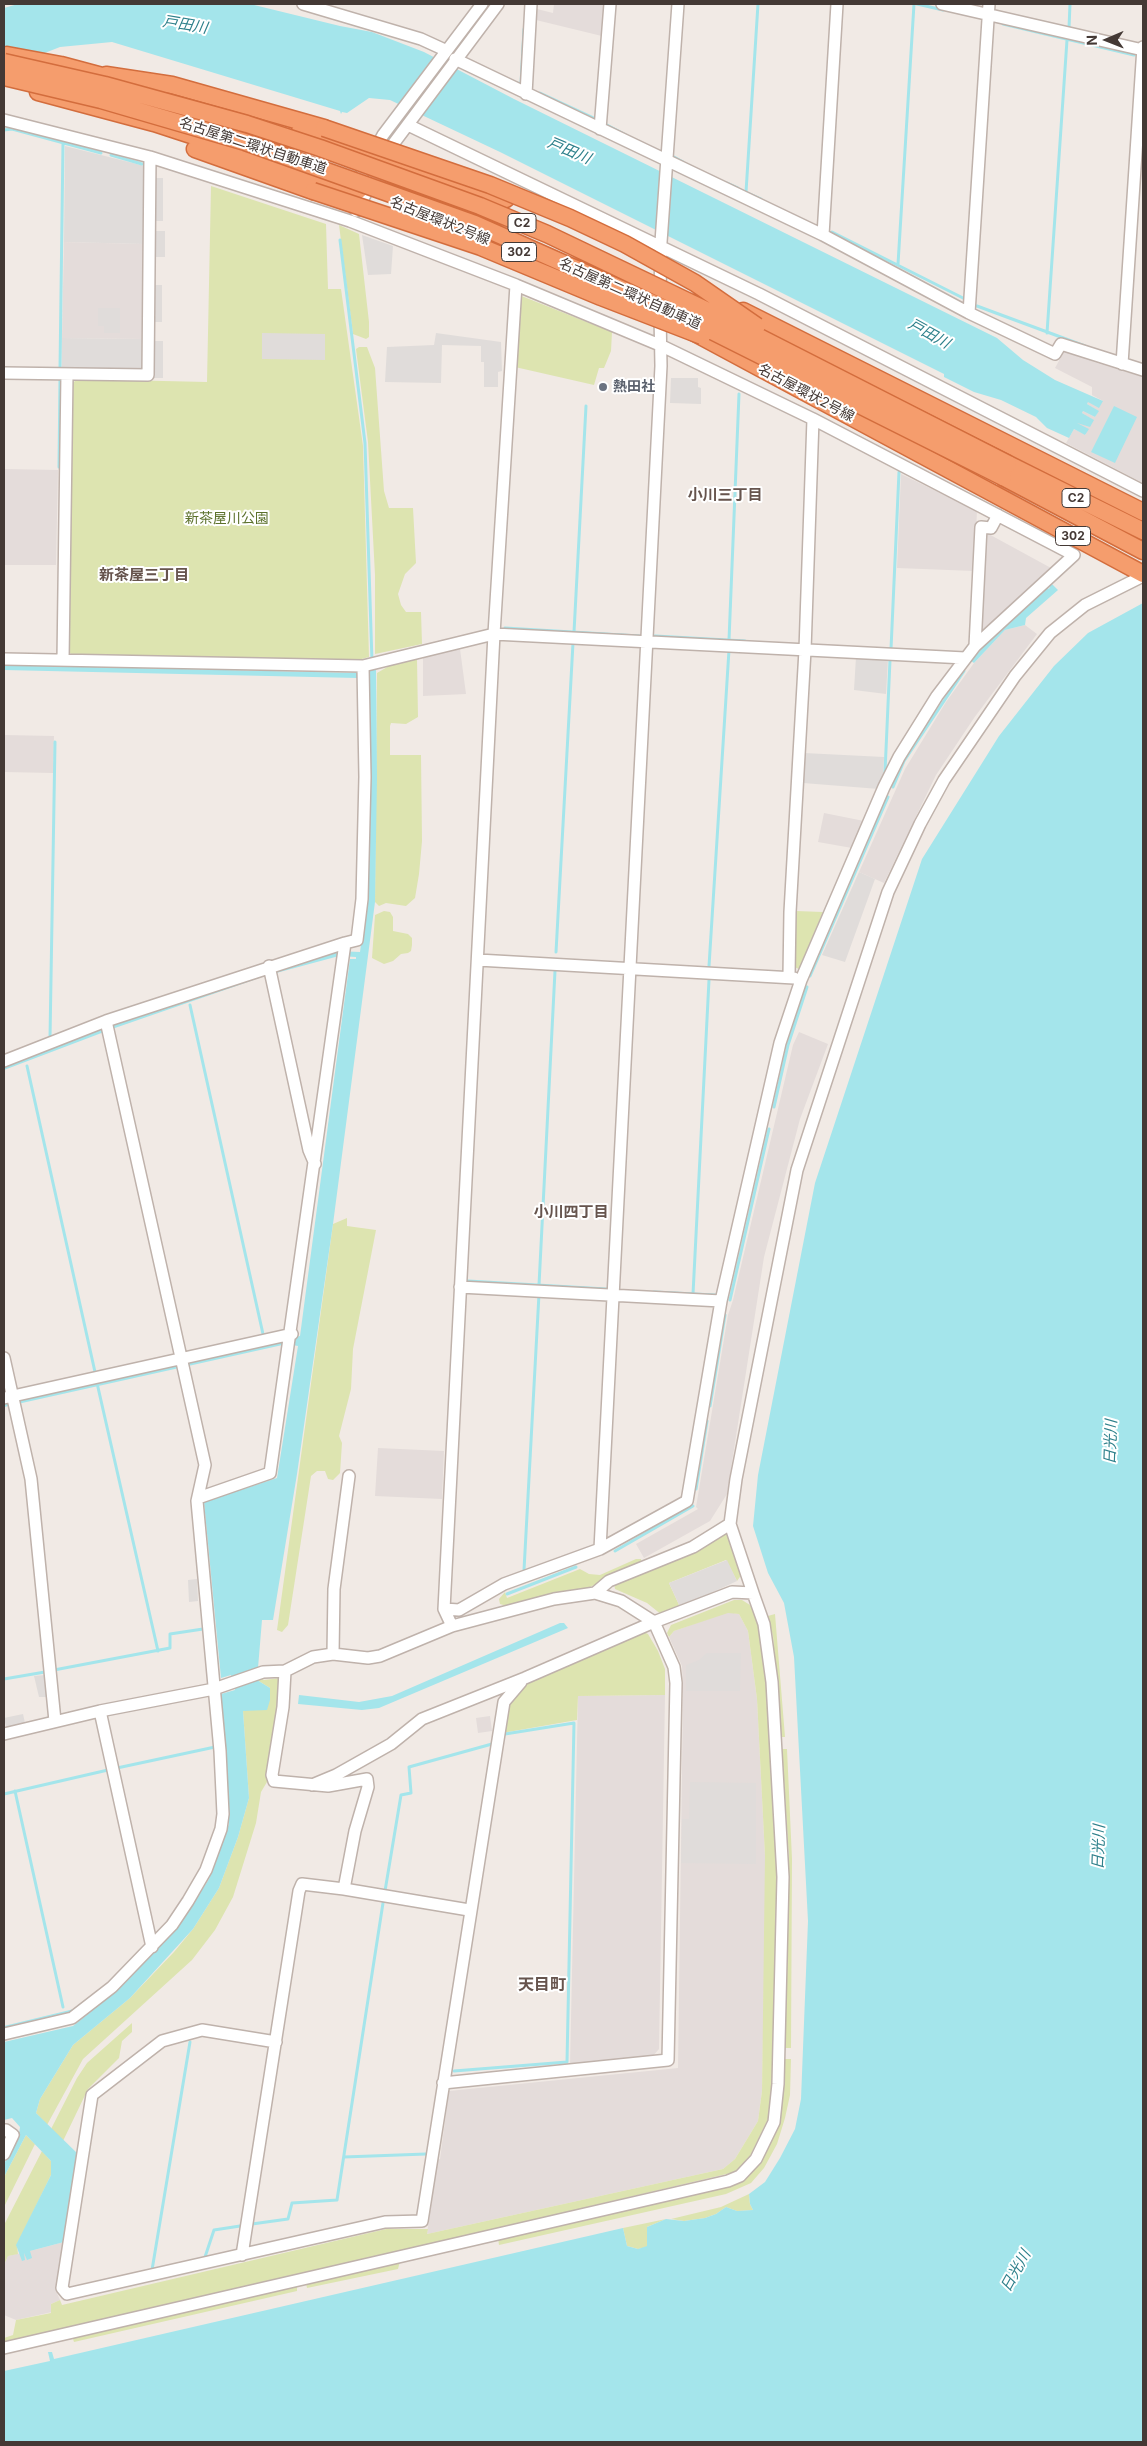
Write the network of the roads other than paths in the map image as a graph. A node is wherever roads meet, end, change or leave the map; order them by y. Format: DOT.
graph roads {
  1 [pos="303,4"];
  2 [pos="482,4"];
  3 [pos="498,4"];
  4 [pos="531,4"];
  5 [pos="610,4"];
  6 [pos="678,4"];
  7 [pos="837,4"];
  8 [pos="942,4"];
  9 [pos="989,9"];
  10 [pos="1143,49"];
  11 [pos="446,50"];
  12 [pos="4,54"];
  13 [pos="455,60"];
  14 [pos="4,62"];
  15 [pos="84,71"];
  16 [pos="4,77"];
  17 [pos="4,84"];
  18 [pos="526,94"];
  19 [pos="81,104"];
  20 [pos="4,120"];
  21 [pos="409,124"];
  22 [pos="600,129"];
  23 [pos="150,157"];
  24 [pos="378,157"];
  25 [pos="666,163"];
  26 [pos="360,191"];
  27 [pos="350,221"];
  28 [pos="823,235"];
  29 [pos="661,245"];
  30 [pos="661,270"];
  31 [pos="516,285"];
  32 [pos="969,313"];
  33 [pos="660,315"];
  34 [pos="662,346"];
  35 [pos="811,364"];
  36 [pos="1122,364"];
  37 [pos="1143,370"];
  38 [pos="4,373"];
  39 [pos="67,374"];
  40 [pos="862,406"];
  41 [pos="813,419"];
  42 [pos="1143,491"];
  43 [pos="1143,512"];
  44 [pos="998,515"];
  45 [pos="1143,531"];
  46 [pos="1143,551"];
  47 [pos="1143,575"];
  48 [pos="494,634"];
  49 [pos="647,641"];
  50 [pos="975,646"];
  51 [pos="805,650"];
  52 [pos="965,658"];
  53 [pos="4,659"];
  54 [pos="63,660"];
  55 [pos="363,671"];
  56 [pos="344,949"];
  57 [pos="478,960"];
  58 [pos="630,967"];
  59 [pos="270,971"];
  60 [pos="789,976"];
  61 [pos="801,980"];
  62 [pos="107,1027"];
  63 [pos="4,1061"];
  64 [pos="315,1164"];
  65 [pos="460,1287"];
  66 [pos="612,1294"];
  67 [pos="721,1301"];
  68 [pos="292,1334"];
  69 [pos="4,1358"];
  70 [pos="181,1358"];
  71 [pos="11,1400"];
  72 [pos="349,1476"];
  73 [pos="198,1498"];
  74 [pos="730,1524"];
  75 [pos="600,1549"];
  76 [pos="596,1593"];
  77 [pos="753,1593"];
  78 [pos="444,1609"];
  79 [pos="654,1622"];
  80 [pos="452,1626"];
  81 [pos="333,1654"];
  82 [pos="285,1671"];
  83 [pos="525,1678"];
  84 [pos="214,1689"];
  85 [pos="100,1711"];
  86 [pos="55,1721"];
  87 [pos="4,1734"];
  88 [pos="312,1785"];
  89 [pos="344,1888"];
  90 [pos="469,1910"];
  91 [pos="152,1947"];
  92 [pos="4,2034"];
  93 [pos="276,2042"];
  94 [pos="443,2083"];
  95 [pos="4,2130"];
  96 [pos="4,2154"];
  97 [pos="242,2254"];
  98 [pos="4,2348"];
  1 -- 11 [label="street"];
  2 -- 11 [label="street"];
  3 -- 13 [label="street"];
  4 -- 18 [label="street"];
  5 -- 22 [label="street"];
  6 -- 25 [label="street"];
  7 -- 28 [label="street"];
  8 -- 9 [label="street"];
  9 -- 10 [label="street"];
  9 -- 32 [label="street"];
  10 -- 36 [label="street"];
  11 -- 24 [label="street"];
  12 -- 15 [label="highway"];
  13 -- 18 [label="street"];
  13 -- 21 [label="street"];
  14 -- 35 [label="highway, 名古屋第二環状自動車道 / C2, bridge"];
  15 -- 24 [label="highway"];
  15 -- 35 [label="highway, bridge"];
  16 -- 40 [label="highway, 名古屋第二環状自動車道 / C2, bridge"];
  17 -- 19 [label="highway, 名古屋環状2号線 / 302"];
  18 -- 22 [label="street"];
  19 -- 26 [label="highway, 名古屋環状2号線 / 302"];
  19 -- 40 [label="highway, bridge"];
  20 -- 23 [label="street"];
  21 -- 24 [label="street"];
  21 -- 29 [label="street"];
  22 -- 25 [label="street"];
  23 -- 27 [label="street"];
  23 -- 39 [label="street"];
  24 -- 26 [label="street"];
  24 -- 30 [label="highway"];
  25 -- 28 [label="street"];
  25 -- 29 [label="street"];
  26 -- 27 [label="street"];
  26 -- 33 [label="highway, 名古屋環状2号線 / 302"];
  27 -- 31 [label="street"];
  28 -- 32 [label="street"];
  29 -- 30 [label="street"];
  29 -- 42 [label="street"];
  30 -- 33 [label="street"];
  30 -- 43 [label="highway"];
  31 -- 34 [label="street"];
  31 -- 48 [label="street"];
  32 -- 36 [label="street"];
  33 -- 34 [label="street"];
  33 -- 47 [label="highway, 名古屋環状2号線 / 302"];
  34 -- 41 [label="street"];
  34 -- 49 [label="street"];
  35 -- 45 [label="highway, 名古屋第二環状自動車道 / C2, bridge"];
  36 -- 37 [label="street"];
  38 -- 39 [label="street"];
  39 -- 54 [label="street"];
  40 -- 46 [label="highway, 名古屋第二環状自動車道 / C2, bridge"];
  41 -- 44 [label="street"];
  41 -- 51 [label="street"];
  44 -- 50 [label="street"];
  44 -- 50 [label="street"];
  47 -- 74 [label="street"];
  48 -- 49 [label="street"];
  48 -- 55 [label="street"];
  48 -- 57 [label="street"];
  49 -- 51 [label="street"];
  49 -- 58 [label="street"];
  50 -- 52 [label="street"];
  51 -- 52 [label="street"];
  51 -- 60 [label="street"];
  52 -- 61 [label="street"];
  53 -- 54 [label="street"];
  54 -- 55 [label="street"];
  55 -- 56 [label="street"];
  56 -- 59 [label="street"];
  56 -- 64 [label="street"];
  57 -- 58 [label="street"];
  57 -- 65 [label="street"];
  58 -- 60 [label="street"];
  58 -- 66 [label="street"];
  59 -- 62 [label="street"];
  59 -- 64 [label="street"];
  60 -- 61 [label="street"];
  61 -- 67 [label="street"];
  62 -- 63 [label="street"];
  62 -- 70 [label="street"];
  64 -- 68 [label="street"];
  65 -- 66 [label="street"];
  65 -- 78 [label="street"];
  66 -- 67 [label="street"];
  66 -- 75 [label="street"];
  67 -- 75 [label="street"];
  68 -- 70 [label="street"];
  68 -- 73 [label="street"];
  69 -- 71 [label="street"];
  70 -- 71 [label="street"];
  70 -- 73 [label="street"];
  71 -- 86 [label="street"];
  72 -- 81 [label="street"];
  73 -- 84 [label="street"];
  74 -- 76 [label="street"];
  74 -- 77 [label="street"];
  75 -- 78 [label="street"];
  76 -- 79 [label="street"];
  76 -- 80 [label="street"];
  77 -- 79 [label="street"];
  77 -- 98 [label="street"];
  78 -- 80 [label="street"];
  79 -- 83 [label="street"];
  79 -- 94 [label="street"];
  80 -- 81 [label="street"];
  81 -- 82 [label="street"];
  82 -- 84 [label="street"];
  82 -- 88 [label="street"];
  83 -- 88 [label="street"];
  83 -- 90 [label="street"];
  84 -- 85 [label="street"];
  84 -- 91 [label="street"];
  85 -- 86 [label="street"];
  85 -- 91 [label="street"];
  86 -- 87 [label="street"];
  88 -- 89 [label="street"];
  89 -- 90 [label="street"];
  89 -- 93 [label="street"];
  90 -- 94 [label="street"];
  91 -- 92 [label="street"];
  93 -- 97 [label="street"];
  93 -- 97 [label="street"];
  94 -- 97 [label="street"];
  95 -- 96 [label="street"];
}
